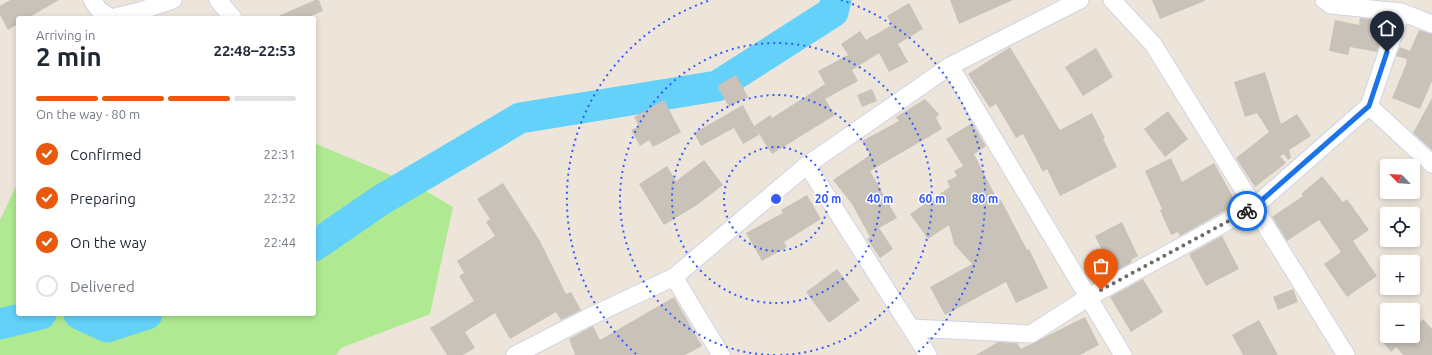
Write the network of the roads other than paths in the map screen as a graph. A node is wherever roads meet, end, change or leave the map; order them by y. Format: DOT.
graph roads {
  1 [pos="92,0"];
  2 [pos="173,0"];
  3 [pos="218,0"];
  4 [pos="1080,0"];
  5 [pos="1112,0"];
  6 [pos="1324,0"];
  7 [pos="1400,12"];
  8 [pos="108,16"];
  9 [pos="121,16"];
  10 [pos="231,16"];
  11 [pos="1432,24"];
  12 [pos="950,66"];
  13 [pos="1369,106"];
  14 [pos="1432,164"];
  15 [pos="807,165"];
  16 [pos="1254,207"];
  17 [pos="674,277"];
  18 [pos="1087,298"];
  19 [pos="911,328"];
  20 [pos="517,354"];
  21 [pos="721,355"];
  22 [pos="928,355"];
  23 [pos="1122,355"];
  24 [pos="1346,355"];
  1 -- 8 [label="street"];
  2 -- 9 [label="street"];
  3 -- 10 [label="street"];
  4 -- 12 [label="street"];
  5 -- 16 [label="street"];
  6 -- 7 [label="street"];
  7 -- 11 [label="street"];
  7 -- 13 [label="street"];
  12 -- 15 [label="street"];
  12 -- 18 [label="street"];
  13 -- 14 [label="street"];
  13 -- 16 [label="street"];
  15 -- 17 [label="street"];
  15 -- 19 [label="street"];
  16 -- 18 [label="street"];
  16 -- 24 [label="street"];
  17 -- 20 [label="street"];
  17 -- 21 [label="street"];
  18 -- 19 [label="street"];
  18 -- 23 [label="street"];
  19 -- 22 [label="street"];
}
